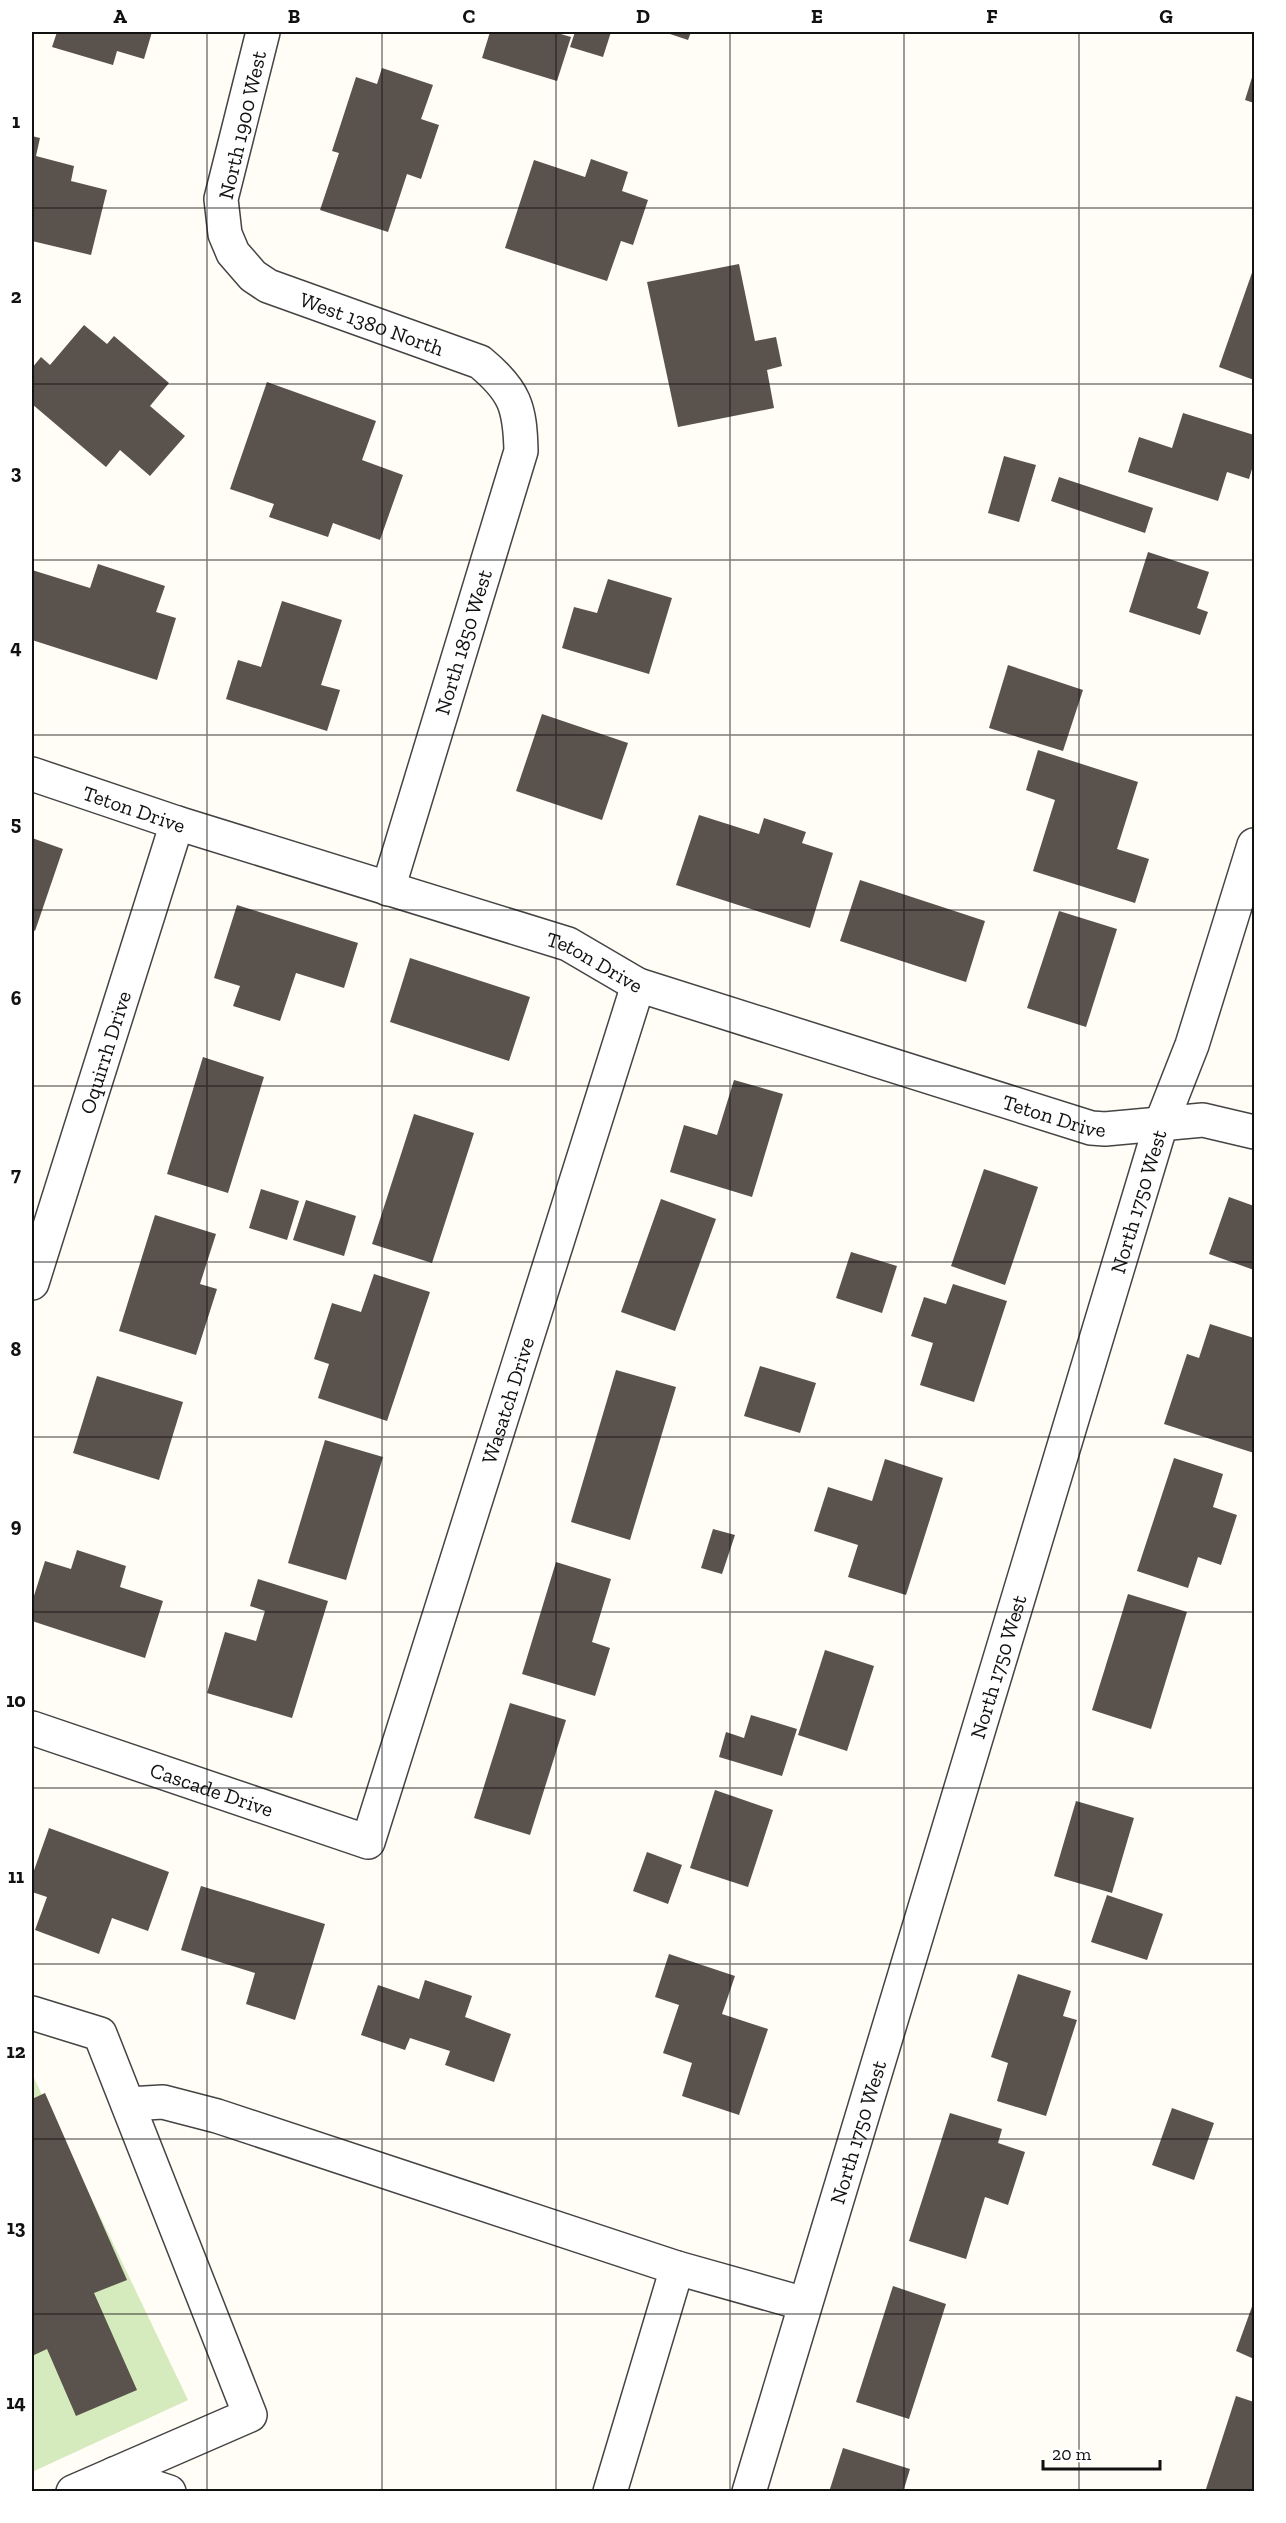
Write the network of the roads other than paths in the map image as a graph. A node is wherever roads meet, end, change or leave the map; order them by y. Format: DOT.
graph roads {
  1 [pos="263,32"];
  2 [pos="233,253"];
  3 [pos="510,393"];
  4 [pos="32,774"];
  5 [pos="177,823"];
  6 [pos="1254,845"];
  7 [pos="388,889"];
  8 [pos="638,985"];
  9 [pos="1161,1124"];
  10 [pos="1254,1132"];
  11 [pos="32,1283"];
  12 [pos="32,1728"];
  13 [pos="376,1816"];
  14 [pos="32,2013"];
  15 [pos="128,2104"];
  16 [pos="677,2268"];
  17 [pos="805,2304"];
  18 [pos="114,2474"];
  19 [pos="73,2492"];
  20 [pos="169,2492"];
  21 [pos="610,2492"];
  22 [pos="749,2492"];
  1 -- 2 [label="street, North 1900 West"];
  2 -- 3 [label="street, West 1380 North"];
  3 -- 7 [label="street, North 1850 West"];
  4 -- 5 [label="street, Teton Drive"];
  5 -- 7 [label="street, Teton Drive"];
  5 -- 11 [label="street, Oquirrh Drive"];
  6 -- 9 [label="street, North 1750 West"];
  7 -- 8 [label="street, Teton Drive"];
  8 -- 9 [label="street, Teton Drive"];
  8 -- 13 [label="street, Wasatch Drive"];
  9 -- 10 [label="street, Teton Drive"];
  9 -- 17 [label="street, North 1750 West"];
  12 -- 13 [label="street, Cascade Drive"];
  14 -- 15 [label="street"];
  15 -- 16 [label="street"];
  15 -- 18 [label="street"];
  16 -- 17 [label="street"];
  16 -- 21 [label="street"];
  17 -- 22 [label="street, North 1750 West"];
  18 -- 19 [label="street"];
  18 -- 20 [label="street"];
}
